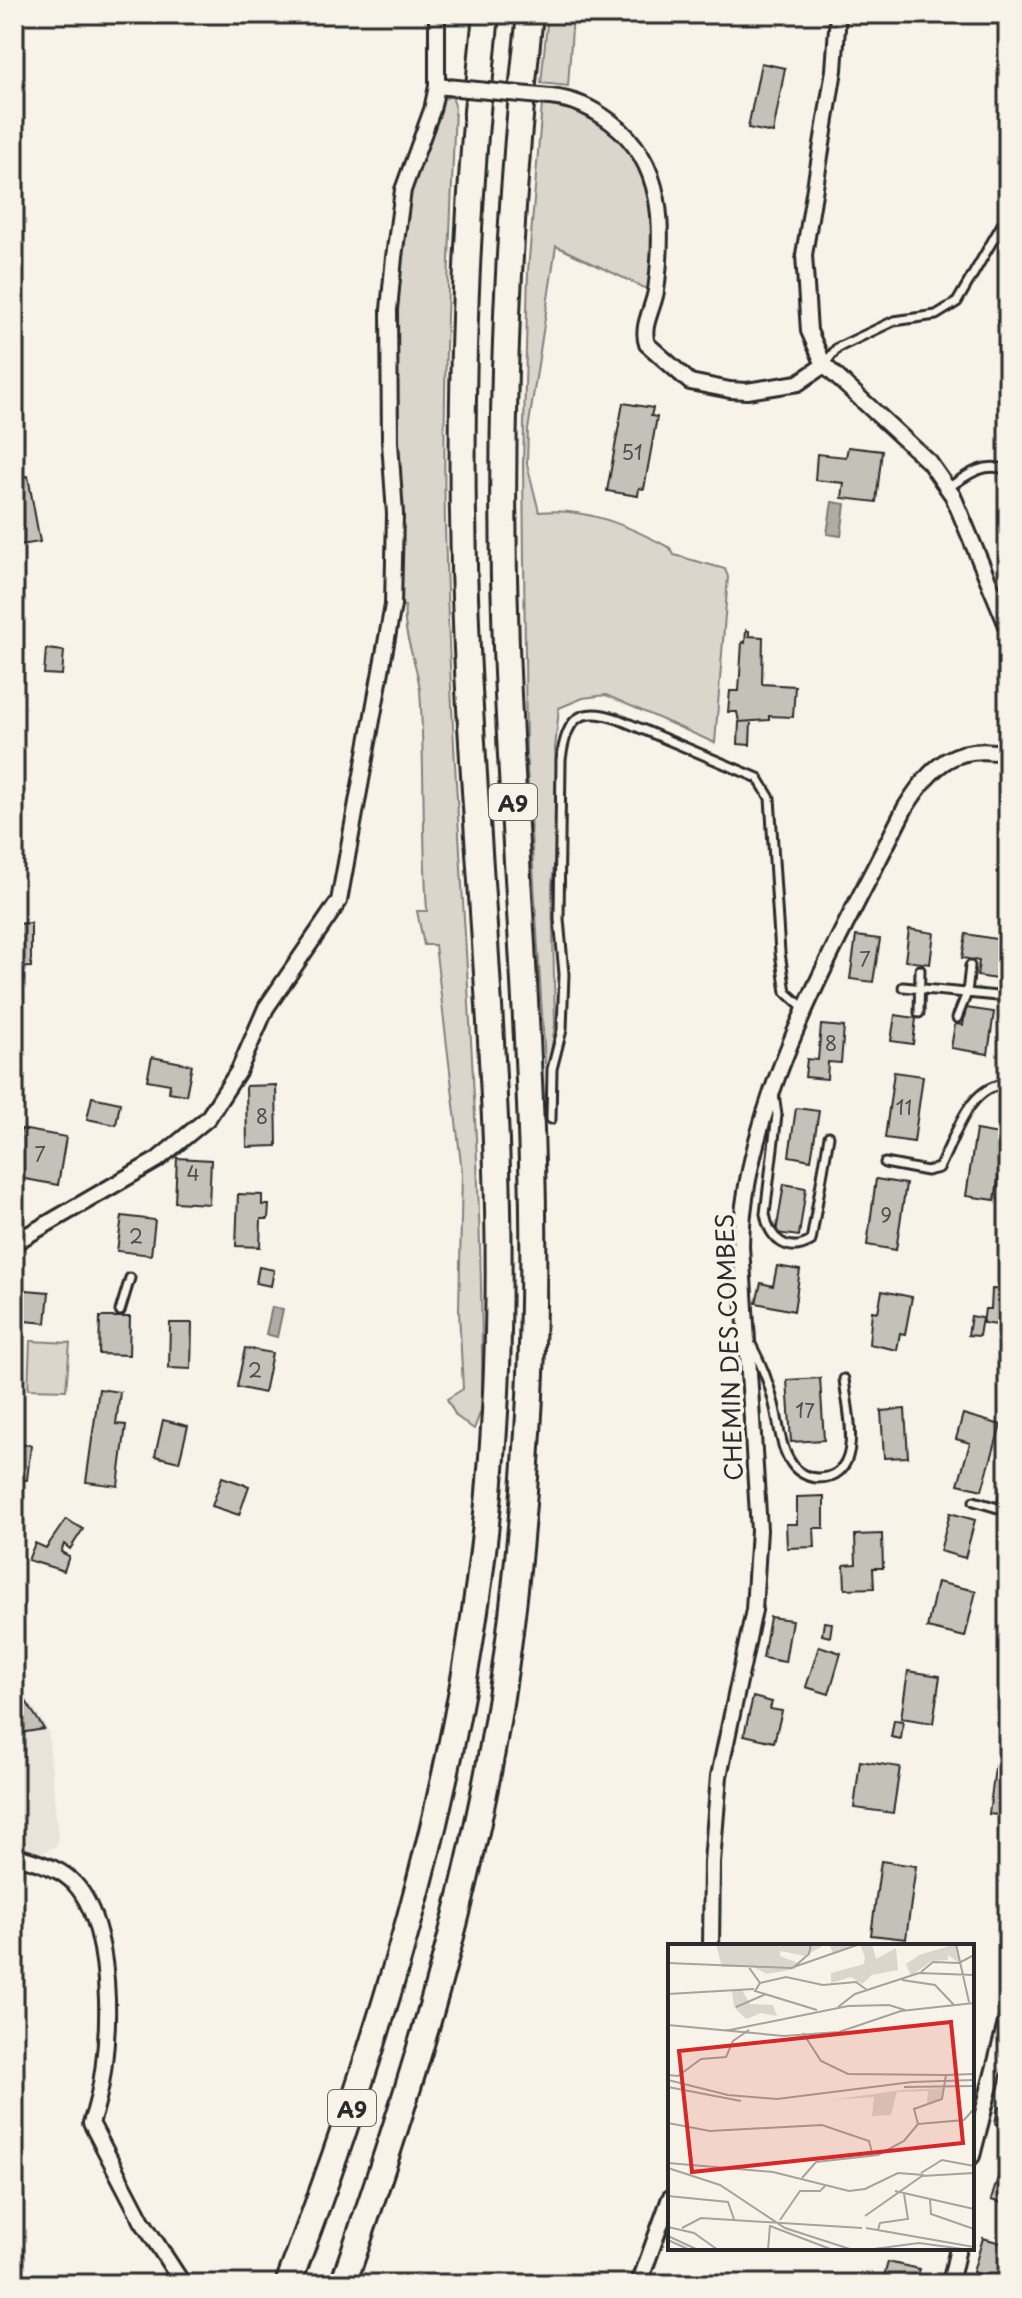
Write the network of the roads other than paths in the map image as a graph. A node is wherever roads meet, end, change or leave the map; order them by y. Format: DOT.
graph roads {
  1 [pos="437,14"];
  2 [pos="486,14"];
  3 [pos="530,14"];
  4 [pos="838,14"];
  5 [pos="437,86"];
  6 [pos="1008,214"];
  7 [pos="824,365"];
  8 [pos="1008,470"];
  9 [pos="948,488"];
  10 [pos="1008,628"];
  11 [pos="1008,754"];
  12 [pos="970,966"];
  13 [pos="920,970"];
  14 [pos="903,987"];
  15 [pos="921,989"];
  16 [pos="967,993"];
  17 [pos="1008,997"];
  18 [pos="806,1011"];
  19 [pos="919,1013"];
  20 [pos="957,1018"];
  21 [pos="1008,1084"];
  22 [pos="773,1092"];
  23 [pos="551,1119"];
  24 [pos="829,1136"];
  25 [pos="885,1163"];
  26 [pos="14,1243"];
  27 [pos="130,1278"];
  28 [pos="120,1311"];
  29 [pos="747,1337"];
  30 [pos="844,1379"];
  31 [pos="1008,1483"];
  32 [pos="974,1501"];
  33 [pos="1004,1510"];
  34 [pos="14,1855"];
  35 [pos="711,1944"];
  36 [pos="1008,2015"];
  37 [pos="974,2148"];
  38 [pos="668,2204"];
  39 [pos="958,2250"];
  40 [pos="183,2284"];
  41 [pos="288,2284"];
  42 [pos="343,2284"];
  43 [pos="639,2284"];
  44 [pos="950,2284"];
  1 -- 5 [label="street"];
  2 -- 41 [label="highway, A9"];
  3 -- 42 [label="highway, A9"];
  4 -- 7 [label="street"];
  5 -- 7 [label="street, bridge"];
  5 -- 26 [label="street"];
  6 -- 7 [label="lane"];
  7 -- 9 [label="street"];
  8 -- 9 [label="lane"];
  9 -- 10 [label="street"];
  11 -- 18 [label="street, CHEMIN DES COMBES"];
  12 -- 16 [label="lane"];
  13 -- 15 [label="lane"];
  14 -- 15 [label="lane"];
  15 -- 16 [label="lane"];
  15 -- 19 [label="lane"];
  16 -- 17 [label="lane"];
  16 -- 20 [label="lane"];
  18 -- 22 [label="street, CHEMIN DES COMBES"];
  18 -- 23 [label="lane"];
  21 -- 25 [label="lane"];
  22 -- 24 [label="lane"];
  22 -- 29 [label="street, CHEMIN DES COMBES"];
  27 -- 28 [label="lane"];
  29 -- 30 [label="lane"];
  29 -- 35 [label="street, CHEMIN DES COMBES"];
  31 -- 33 [label="lane"];
  32 -- 33 [label="lane"];
  34 -- 40 [label="street"];
  36 -- 37 [label="street"];
  38 -- 43 [label="street"];
  39 -- 44 [label="street"];
}
